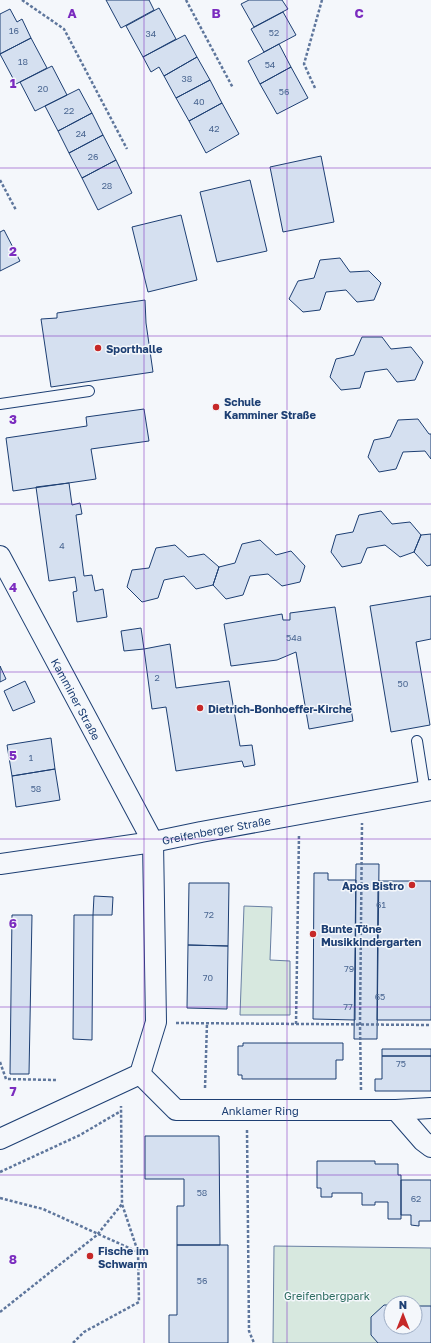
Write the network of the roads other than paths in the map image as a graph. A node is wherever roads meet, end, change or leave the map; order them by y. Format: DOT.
graph roads {
  1 [pos="89,391"];
  2 [pos="0,404"];
  3 [pos="0,556"];
  4 [pos="417,741"];
  5 [pos="428,791"];
  6 [pos="153,842"];
  7 [pos="0,864"];
  8 [pos="140,1074"];
  9 [pos="431,1108"];
  10 [pos="396,1110"];
  11 [pos="0,1139"];
  12 [pos="431,1147"];
  1 -- 2 [label="lane"];
  3 -- 6 [label="street, Kamminer Straße"];
  4 -- 5 [label="lane"];
  5 -- 6 [label="street, Greifenberger Straße"];
  6 -- 7 [label="street, Greifenberger Straße"];
  6 -- 8 [label="street"];
  8 -- 10 [label="street, Anklamer Ring"];
  8 -- 11 [label="street"];
  9 -- 10 [label="street, Anklamer Ring"];
  10 -- 12 [label="street"];
}
